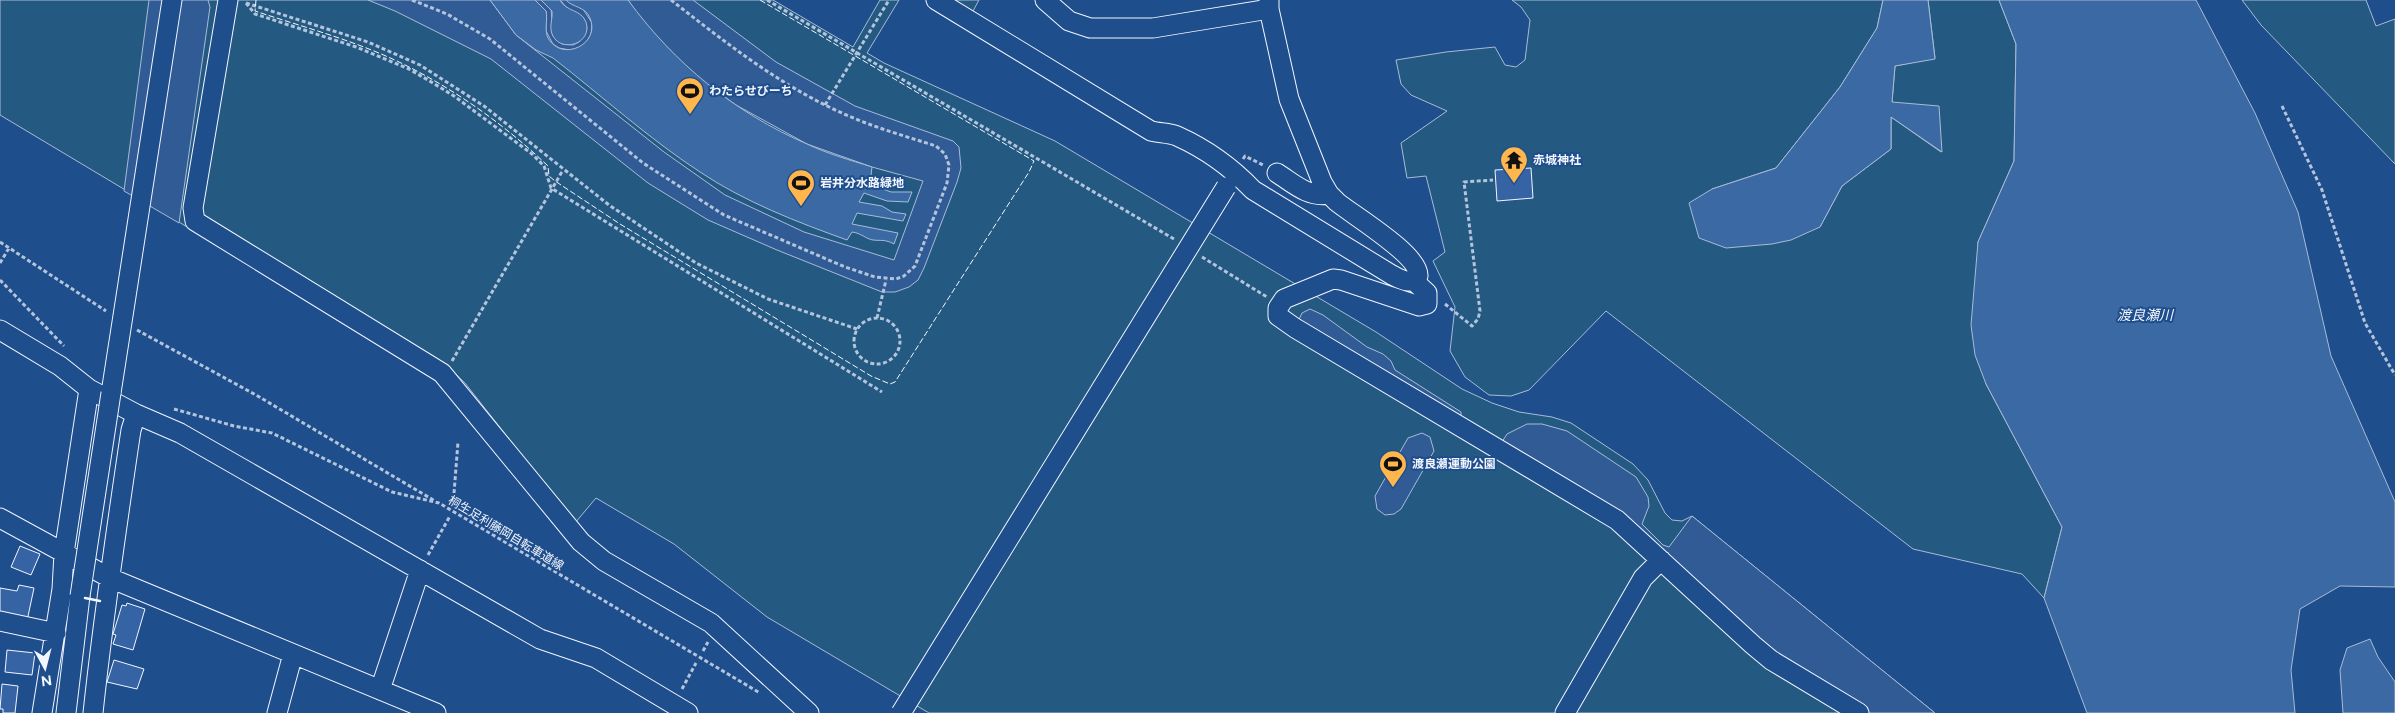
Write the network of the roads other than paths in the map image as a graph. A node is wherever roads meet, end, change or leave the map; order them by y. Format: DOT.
graph roads {
  1 [pos="172,0"];
  2 [pos="228,0"];
  3 [pos="936,0"];
  4 [pos="1045,0"];
  5 [pos="1269,5"];
  6 [pos="1277,173"];
  7 [pos="1231,180"];
  8 [pos="1329,194"];
  9 [pos="1420,287"];
  10 [pos="0,330"];
  11 [pos="89,389"];
  12 [pos="136,414"];
  13 [pos="0,518"];
  14 [pos="64,553"];
  15 [pos="1661,560"];
  16 [pos="424,563"];
  17 [pos="107,577"];
  18 [pos="0,621"];
  19 [pos="56,633"];
  20 [pos="294,654"];
  21 [pos="380,690"];
  22 [pos="670,708"];
  23 [pos="42,713"];
  24 [pos="66,713"];
  25 [pos="93,713"];
  26 [pos="277,713"];
  27 [pos="436,713"];
  28 [pos="688,713"];
  29 [pos="809,713"];
  30 [pos="901,713"];
  31 [pos="1565,713"];
  32 [pos="1859,713"];
  1 -- 24 [label="street, bridge"];
  2 -- 29 [label="street"];
  3 -- 7 [label="street"];
  4 -- 5 [label="street"];
  5 -- 8 [label="street"];
  6 -- 8 [label="street"];
  7 -- 9 [label="street"];
  7 -- 30 [label="street, bridge"];
  8 -- 9 [label="street"];
  9 -- 15 [label="street"];
  10 -- 11 [label="street"];
  11 -- 12 [label="street"];
  11 -- 14 [label="street"];
  12 -- 16 [label="street"];
  12 -- 17 [label="street"];
  13 -- 14 [label="street"];
  14 -- 17 [label="street"];
  14 -- 19 [label="street"];
  15 -- 31 [label="street"];
  15 -- 32 [label="street"];
  16 -- 21 [label="street"];
  16 -- 22 [label="street"];
  17 -- 20 [label="street"];
  17 -- 25 [label="street"];
  18 -- 19 [label="street"];
  19 -- 23 [label="street"];
  20 -- 21 [label="street"];
  20 -- 26 [label="street"];
  21 -- 27 [label="street"];
  22 -- 28 [label="street"];
}
